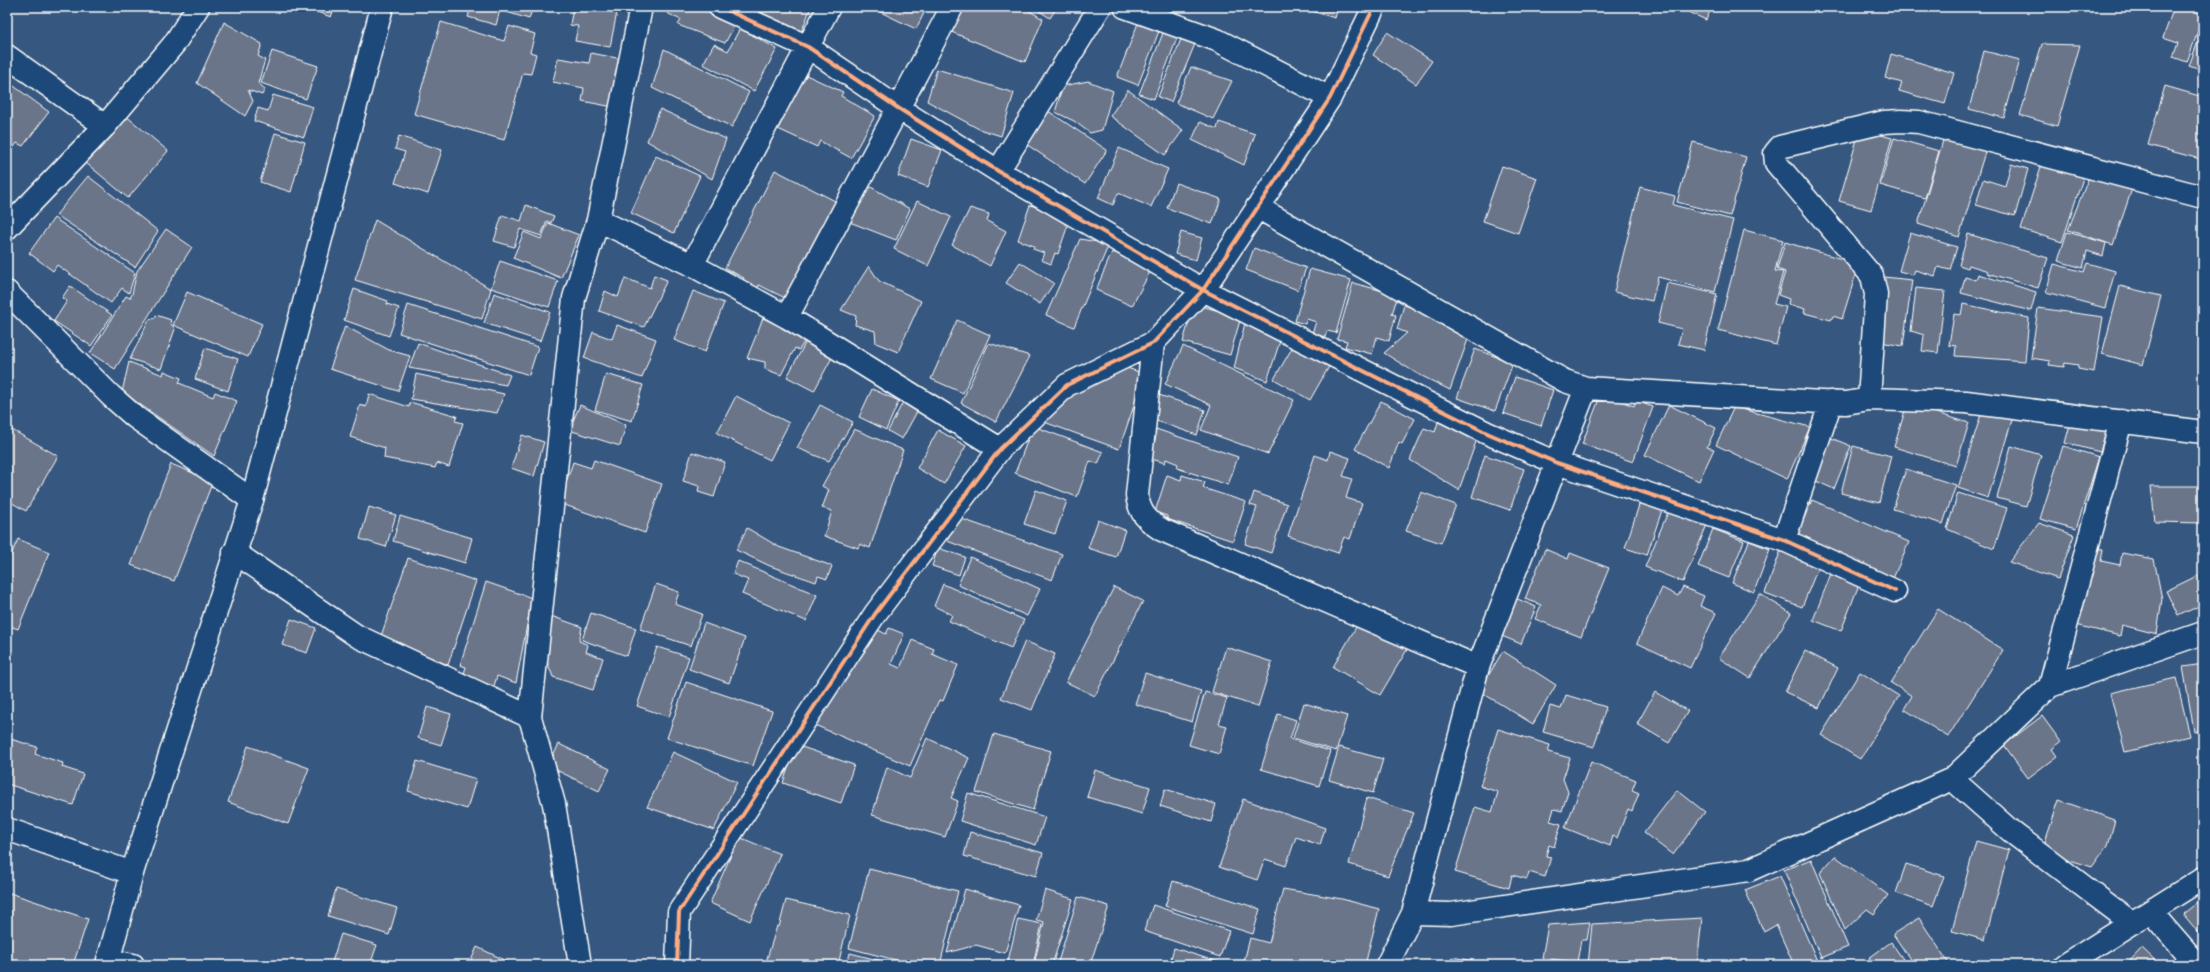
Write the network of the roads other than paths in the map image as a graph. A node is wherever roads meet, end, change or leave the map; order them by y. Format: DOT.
graph roads {
  1 [pos="198,7"];
  2 [pos="382,7"];
  3 [pos="641,7"];
  4 [pos="720,7"];
  5 [pos="829,7"];
  6 [pos="952,7"];
  7 [pos="1100,7"];
  8 [pos="1125,7"];
  9 [pos="1374,7"];
  10 [pos="808,46"];
  11 [pos="7,56"];
  12 [pos="1330,98"];
  13 [pos="898,108"];
  14 [pos="105,126"];
  15 [pos="998,171"];
  16 [pos="2203,197"];
  17 [pos="1257,207"];
  18 [pos="598,220"];
  19 [pos="7,228"];
  20 [pos="692,265"];
  21 [pos="1203,290"];
  22 [pos="7,292"];
  23 [pos="787,317"];
  24 [pos="1153,343"];
  25 [pos="1586,388"];
  26 [pos="1869,399"];
  27 [pos="1831,402"];
  28 [pos="2121,421"];
  29 [pos="2203,432"];
  30 [pos="1000,449"];
  31 [pos="1557,463"];
  32 [pos="252,500"];
  33 [pos="1784,540"];
  34 [pos="234,552"];
  35 [pos="1895,591"];
  36 [pos="2203,633"];
  37 [pos="1478,667"];
  38 [pos="2050,686"];
  39 [pos="530,717"];
  40 [pos="1952,779"];
  41 [pos="7,828"];
  42 [pos="132,873"];
  43 [pos="2203,878"];
  44 [pos="2152,912"];
  45 [pos="1413,913"];
  46 [pos="2132,923"];
  47 [pos="108,962"];
  48 [pos="133,965"];
  49 [pos="580,965"];
  50 [pos="677,965"];
  51 [pos="1387,965"];
  52 [pos="2065,965"];
  53 [pos="2197,965"];
  1 -- 14 [label="street"];
  2 -- 32 [label="street"];
  3 -- 18 [label="street"];
  4 -- 10 [label="street"];
  5 -- 10 [label="street"];
  6 -- 13 [label="street"];
  7 -- 15 [label="street"];
  8 -- 12 [label="street"];
  9 -- 12 [label="street"];
  10 -- 13 [label="street"];
  10 -- 20 [label="street"];
  11 -- 14 [label="street"];
  12 -- 17 [label="street"];
  13 -- 15 [label="street"];
  13 -- 23 [label="street"];
  14 -- 19 [label="street"];
  15 -- 21 [label="street"];
  16 -- 26 [label="street"];
  17 -- 21 [label="street"];
  17 -- 25 [label="street"];
  18 -- 20 [label="street"];
  18 -- 39 [label="street"];
  20 -- 23 [label="street"];
  21 -- 24 [label="street"];
  21 -- 31 [label="street"];
  22 -- 32 [label="street"];
  23 -- 30 [label="street"];
  24 -- 30 [label="street"];
  24 -- 37 [label="street"];
  25 -- 27 [label="street"];
  25 -- 31 [label="street"];
  26 -- 27 [label="street"];
  26 -- 28 [label="street"];
  27 -- 33 [label="street"];
  28 -- 29 [label="street"];
  28 -- 38 [label="street"];
  30 -- 50 [label="street"];
  31 -- 33 [label="street"];
  31 -- 37 [label="street"];
  32 -- 34 [label="street"];
  33 -- 35 [label="street"];
  34 -- 39 [label="street"];
  34 -- 42 [label="street"];
  36 -- 38 [label="street"];
  37 -- 45 [label="street"];
  38 -- 40 [label="street"];
  39 -- 49 [label="street"];
  40 -- 45 [label="street"];
  40 -- 46 [label="street"];
  41 -- 42 [label="street"];
  42 -- 47 [label="street"];
  43 -- 44 [label="street"];
  44 -- 46 [label="street"];
  44 -- 53 [label="street"];
  45 -- 51 [label="street"];
  46 -- 52 [label="street"];
  47 -- 48 [label="street"];
}
